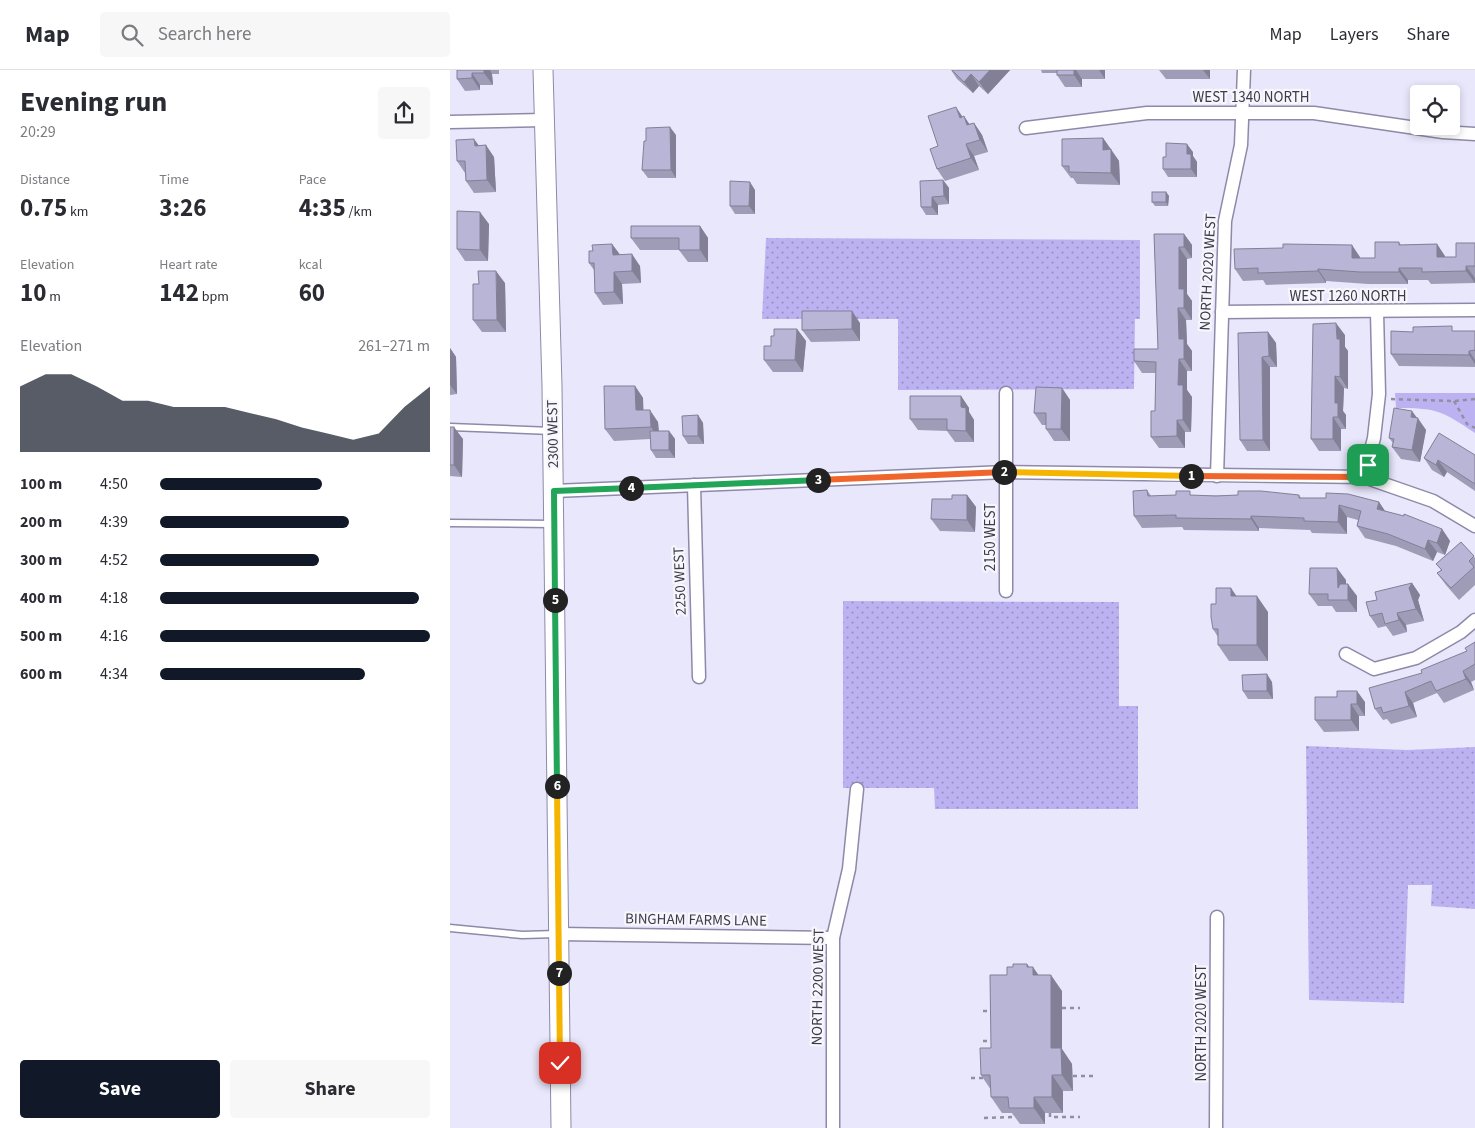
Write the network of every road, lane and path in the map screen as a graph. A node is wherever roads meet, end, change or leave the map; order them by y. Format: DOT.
graph roads {
  1 [pos="543,70"];
  2 [pos="1244,70"];
  3 [pos="1242,113"];
  4 [pos="544,120"];
  5 [pos="450,122"];
  6 [pos="1026,128"];
  7 [pos="1475,134"];
  8 [pos="1475,310"];
  9 [pos="1222,312"];
  10 [pos="1377,312"];
  11 [pos="1006,393"];
  12 [pos="1475,398"];
  13 [pos="1391,399"];
  14 [pos="1454,401"];
  15 [pos="450,427"];
  16 [pos="1475,428"];
  17 [pos="553,432"];
  18 [pos="1006,472"];
  19 [pos="1217,476"];
  20 [pos="1364,477"];
  21 [pos="694,485"];
  22 [pos="554,491"];
  23 [pos="450,523"];
  24 [pos="554,524"];
  25 [pos="1475,526"];
  26 [pos="1006,591"];
  27 [pos="1475,620"];
  28 [pos="1346,654"];
  29 [pos="699,676"];
  30 [pos="857,789"];
  31 [pos="1217,917"];
  32 [pos="450,928"];
  33 [pos="559,934"];
  34 [pos="833,938"];
  35 [pos="1062,1008"];
  36 [pos="1080,1008"];
  37 [pos="983,1011"];
  38 [pos="992,1011"];
  39 [pos="983,1041"];
  40 [pos="1001,1041"];
  41 [pos="1073,1076"];
  42 [pos="1094,1076"];
  43 [pos="991,1077"];
  44 [pos="971,1078"];
  45 [pos="1014,1113"];
  46 [pos="1050,1113"];
  47 [pos="1080,1116"];
  48 [pos="984,1118"];
  49 [pos="561,1128"];
  50 [pos="834,1128"];
  51 [pos="1216,1128"];
  1 -- 4 [label="main road, 2300 WEST"];
  2 -- 3 [label="street, NORTH 2020 WEST"];
  3 -- 6 [label="street, WEST 1340 NORTH"];
  3 -- 7 [label="street, WEST 1340 NORTH"];
  3 -- 9 [label="street, NORTH 2020 WEST"];
  4 -- 5 [label="street"];
  4 -- 17 [label="main road, 2300 WEST"];
  8 -- 10 [label="street, WEST 1260 NORTH"];
  9 -- 10 [label="street, WEST 1260 NORTH"];
  9 -- 19 [label="street, NORTH 2020 WEST"];
  10 -- 20 [label="street"];
  11 -- 18 [label="street, 2150 WEST"];
  12 -- 14 [label="path"];
  13 -- 14 [label="path"];
  14 -- 16 [label="path"];
  15 -- 17 [label="lane"];
  17 -- 22 [label="main road, 2300 WEST"];
  18 -- 19 [label="street"];
  18 -- 21 [label="street"];
  18 -- 26 [label="street, 2150 WEST"];
  19 -- 20 [label="street"];
  20 -- 25 [label="street"];
  21 -- 22 [label="street"];
  21 -- 29 [label="street, 2250 WEST"];
  22 -- 24 [label="main road, 2300 WEST"];
  23 -- 24 [label="lane"];
  24 -- 33 [label="main road, 2300 WEST"];
  27 -- 28 [label="street"];
  30 -- 34 [label="street, NORTH 2200 WEST"];
  31 -- 51 [label="street, NORTH 2020 WEST"];
  32 -- 33 [label="lane"];
  33 -- 34 [label="street, BINGHAM FARMS LANE"];
  33 -- 49 [label="main road, 2300 WEST"];
  34 -- 50 [label="street, NORTH 2200 WEST"];
  35 -- 36 [label="path"];
  37 -- 38 [label="path"];
  39 -- 40 [label="path"];
  41 -- 42 [label="path"];
  43 -- 44 [label="path"];
  45 -- 48 [label="path"];
  46 -- 47 [label="path"];
}
